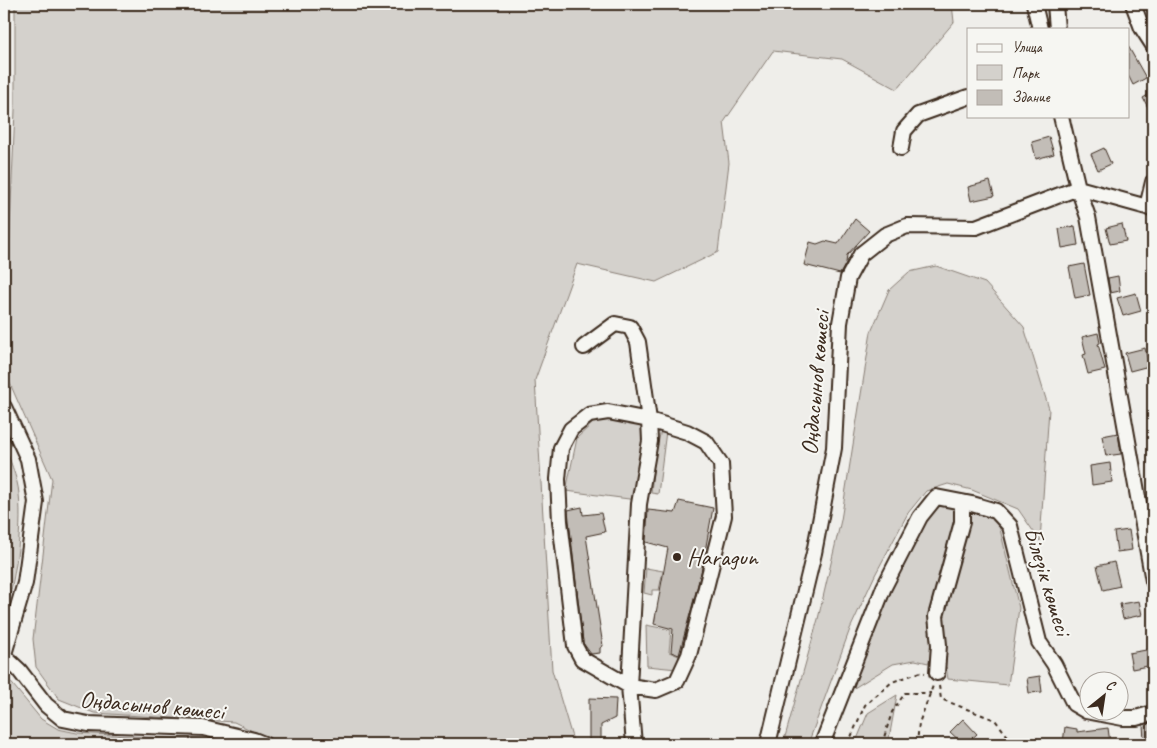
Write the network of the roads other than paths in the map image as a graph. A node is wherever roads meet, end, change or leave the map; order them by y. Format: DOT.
graph roads {
  1 [pos="1034,4"];
  2 [pos="1055,4"];
  3 [pos="1133,4"];
  4 [pos="1040,28"];
  5 [pos="1057,28"];
  6 [pos="1153,45"];
  7 [pos="967,97"];
  8 [pos="1061,118"];
  9 [pos="901,148"];
  10 [pos="1153,182"];
  11 [pos="1078,188"];
  12 [pos="1150,209"];
  13 [pos="584,348"];
  14 [pos="4,407"];
  15 [pos="649,420"];
  16 [pos="962,502"];
  17 [pos="1153,581"];
  18 [pos="4,655"];
  19 [pos="937,673"];
  20 [pos="629,686"];
  21 [pos="1153,713"];
  22 [pos="264,744"];
  23 [pos="634,744"];
  24 [pos="768,744"];
  25 [pos="822,744"];
  1 -- 4 [label="street"];
  2 -- 5 [label="street"];
  3 -- 6 [label="street"];
  7 -- 9 [label="street"];
  8 -- 11 [label="street"];
  10 -- 12 [label="street"];
  11 -- 12 [label="street"];
  11 -- 17 [label="street"];
  11 -- 24 [label="street, Оңдасынов көшесі"];
  13 -- 15 [label="street"];
  14 -- 18 [label="street"];
  15 -- 20 [label="street"];
  15 -- 20 [label="street"];
  15 -- 20 [label="street"];
  16 -- 19 [label="street"];
  16 -- 21 [label="street, Білезік көшесі"];
  16 -- 25 [label="street, Білезік көшесі"];
  18 -- 22 [label="street, Оңдасынов көшесі"];
  20 -- 23 [label="street"];
}
